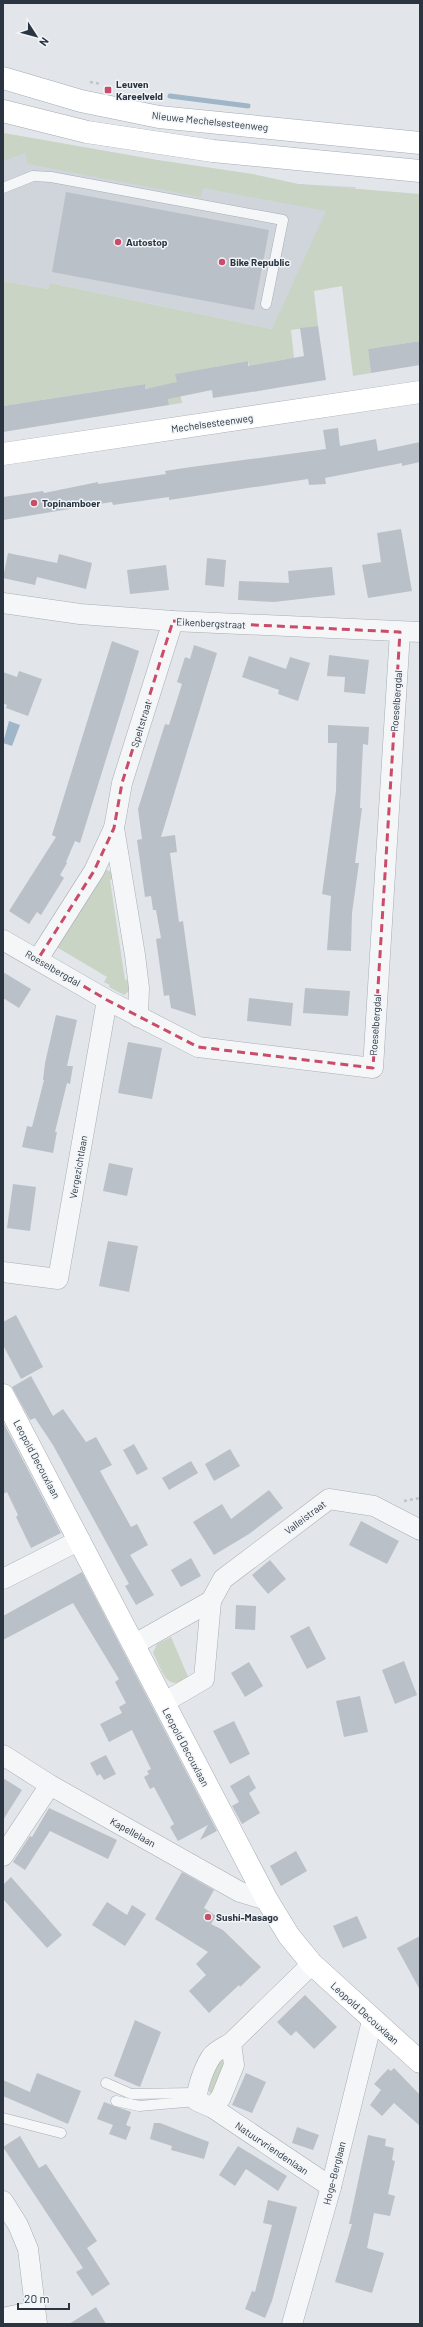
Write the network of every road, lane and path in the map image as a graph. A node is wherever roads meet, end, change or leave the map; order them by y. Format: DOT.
graph roads {
  1 [pos="3,78"];
  2 [pos="3,111"];
  3 [pos="420,143"];
  4 [pos="420,171"];
  5 [pos="3,188"];
  6 [pos="266,304"];
  7 [pos="420,392"];
  8 [pos="3,454"];
  9 [pos="3,603"];
  10 [pos="173,621"];
  11 [pos="400,632"];
  12 [pos="420,632"];
  13 [pos="114,828"];
  14 [pos="3,940"];
  15 [pos="38,959"];
  16 [pos="107,1000"];
  17 [pos="138,1017"];
  18 [pos="3,1272"];
  19 [pos="3,1395"];
  20 [pos="420,1530"];
  21 [pos="80,1540"];
  22 [pos="3,1579"];
  23 [pos="211,1601"];
  24 [pos="135,1644"];
  25 [pos="163,1703"];
  26 [pos="3,1755"];
  27 [pos="50,1786"];
  28 [pos="3,1856"];
  29 [pos="266,1900"];
  30 [pos="312,1964"];
  31 [pos="372,2021"];
  32 [pos="420,2062"];
  33 [pos="106,2083"];
  34 [pos="116,2101"];
  35 [pos="202,2101"];
  36 [pos="3,2118"];
  37 [pos="61,2132"];
  38 [pos="332,2187"];
  39 [pos="3,2201"];
  40 [pos="3,2318"];
  41 [pos="36,2318"];
  42 [pos="292,2324"];
  1 -- 3 [label="street, Nieuwe Mechelsesteenweg"];
  2 -- 4 [label="street"];
  5 -- 6 [label="lane"];
  7 -- 8 [label="street, Mechelsesteenweg"];
  9 -- 10 [label="street, Eikenbergstraat"];
  10 -- 11 [label="street, Eikenbergstraat"];
  10 -- 13 [label="street, Speltstraat"];
  11 -- 12 [label="street, Eikenbergstraat"];
  11 -- 17 [label="street, Roeselbergdal"];
  13 -- 15 [label="street, Speltstraat"];
  13 -- 17 [label="street, Speltstraat"];
  14 -- 15 [label="street, Roeselbergdal"];
  15 -- 16 [label="street, Roeselbergdal"];
  16 -- 17 [label="street, Roeselbergdal"];
  16 -- 18 [label="street, Vergezichtlaan"];
  19 -- 21 [label="street, Leopold Decouxlaan"];
  20 -- 23 [label="street, Valleistraat"];
  21 -- 22 [label="street"];
  21 -- 24 [label="street, Leopold Decouxlaan"];
  23 -- 24 [label="street"];
  23 -- 25 [label="street, Valleistraat"];
  24 -- 25 [label="street, Leopold Decouxlaan"];
  25 -- 29 [label="street, Leopold Decouxlaan"];
  26 -- 27 [label="street, Kapellelaan"];
  27 -- 28 [label="street"];
  27 -- 29 [label="street, Kapellelaan"];
  29 -- 30 [label="street, Leopold Decouxlaan"];
  30 -- 31 [label="street, Leopold Decouxlaan"];
  30 -- 35 [label="street"];
  31 -- 32 [label="street, Leopold Decouxlaan"];
  31 -- 38 [label="street, Hoge-Berglaan"];
  33 -- 35 [label="lane"];
  34 -- 35 [label="lane"];
  35 -- 38 [label="street, Natuurvriendenlaan"];
  36 -- 37 [label="lane"];
  38 -- 42 [label="street, Hoge-Berglaan"];
  39 -- 41 [label="street"];
  40 -- 41 [label="street"];
}
